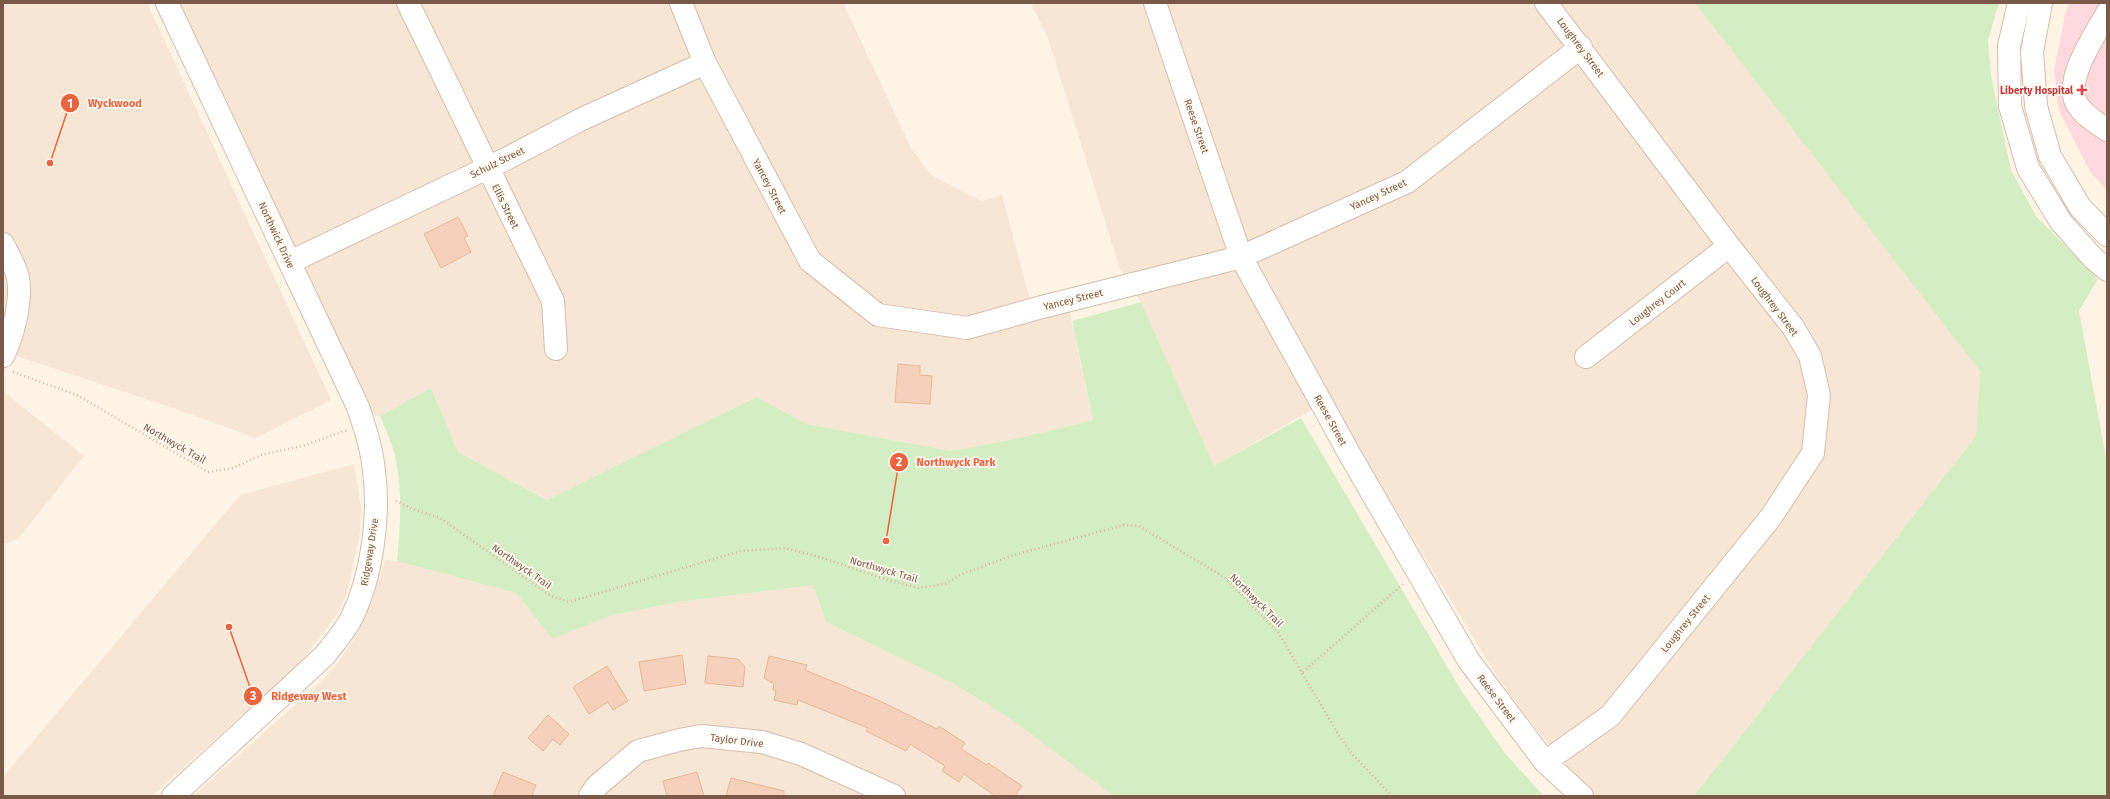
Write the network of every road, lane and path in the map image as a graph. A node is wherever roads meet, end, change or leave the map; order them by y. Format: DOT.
graph roads {
  1 [pos="167,3"];
  2 [pos="408,3"];
  3 [pos="681,3"];
  4 [pos="1155,3"];
  5 [pos="1546,3"];
  6 [pos="2019,3"];
  7 [pos="2041,3"];
  8 [pos="2107,13"];
  9 [pos="1581,47"];
  10 [pos="705,64"];
  11 [pos="2107,130"];
  12 [pos="487,168"];
  13 [pos="2107,235"];
  14 [pos="3,244"];
  15 [pos="1729,246"];
  16 [pos="1241,257"];
  17 [pos="290,262"];
  18 [pos="2107,270"];
  19 [pos="556,349"];
  20 [pos="1586,357"];
  21 [pos="7,364"];
  22 [pos="338,434"];
  23 [pos="374,471"];
  24 [pos="396,501"];
  25 [pos="1407,581"];
  26 [pos="1303,672"];
  27 [pos="1545,762"];
  28 [pos="173,796"];
  29 [pos="590,796"];
  30 [pos="894,796"];
  31 [pos="1392,796"];
  32 [pos="1582,796"];
  1 -- 17 [label="street, Northwick Drive"];
  2 -- 12 [label="street, Ellis Street"];
  3 -- 10 [label="street, Yancey Street"];
  4 -- 16 [label="street, Reese Street"];
  5 -- 9 [label="street, Loughrey Street"];
  6 -- 18 [label="street"];
  7 -- 13 [label="street"];
  8 -- 11 [label="street"];
  9 -- 15 [label="street, Loughrey Street"];
  9 -- 16 [label="street, Yancey Street"];
  10 -- 12 [label="street, Schulz Street"];
  10 -- 16 [label="street, Yancey Street"];
  12 -- 17 [label="street, Schulz Street"];
  12 -- 19 [label="street, Ellis Street"];
  14 -- 21 [label="street"];
  15 -- 20 [label="street, Loughrey Court"];
  15 -- 27 [label="street, Loughrey Street"];
  16 -- 27 [label="street, Reese Street"];
  17 -- 23 [label="street, Northwick Drive"];
  21 -- 22 [label="path, Northwyck Trail"];
  23 -- 28 [label="street, Ridgeway Drive"];
  24 -- 26 [label="path, Northwyck Trail"];
  25 -- 26 [label="path"];
  26 -- 31 [label="path, Northwyck Trail"];
  27 -- 32 [label="street, Reese Street"];
  29 -- 30 [label="street, Taylor Drive"];
}
